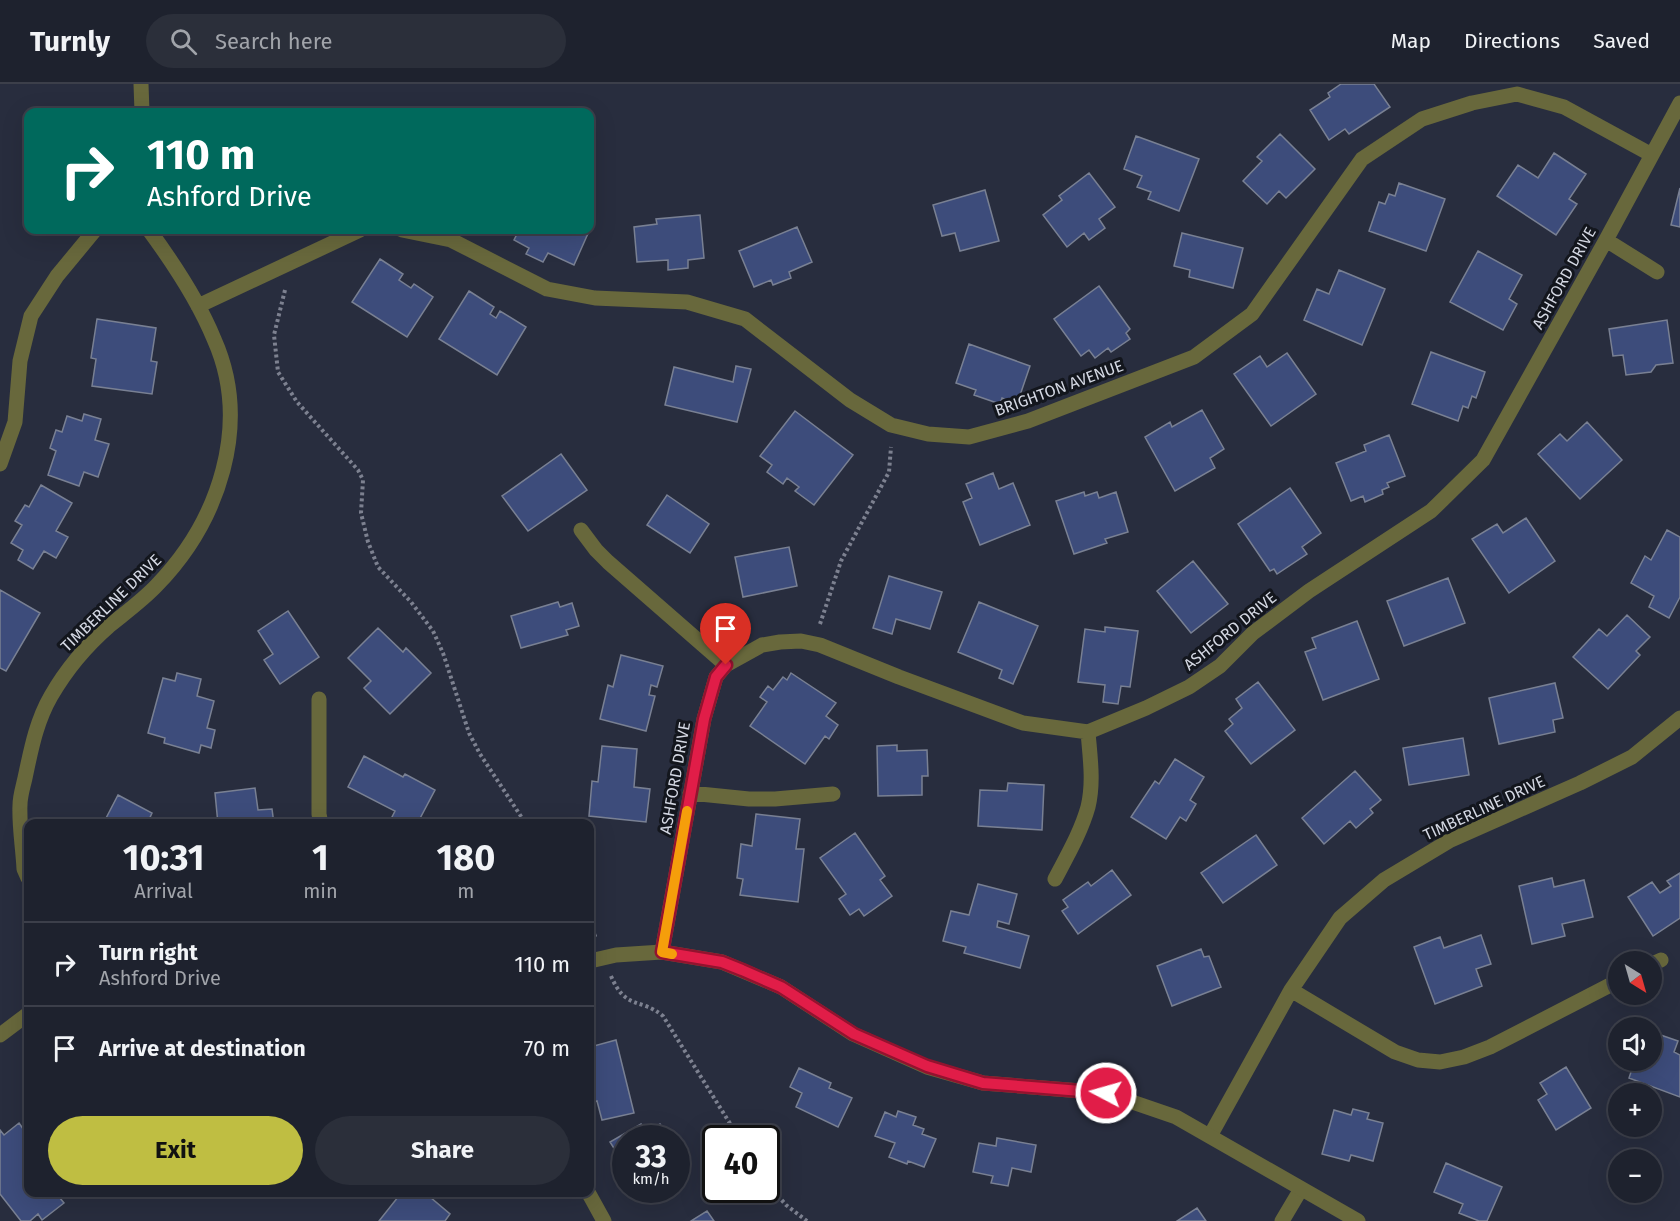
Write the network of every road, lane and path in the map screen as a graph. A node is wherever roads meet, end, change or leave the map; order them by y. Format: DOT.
graph roads {
  1 [pos="141,84"];
  2 [pos="1680,103"];
  3 [pos="142,108"];
  4 [pos="1652,155"];
  5 [pos="92,234"];
  6 [pos="152,234"];
  7 [pos="351,234"];
  8 [pos="422,234"];
  9 [pos="1606,240"];
  10 [pos="293,260"];
  11 [pos="1658,272"];
  12 [pos="198,306"];
  13 [pos="891,425"];
  14 [pos="0,464"];
  15 [pos="581,530"];
  16 [pos="820,645"];
  17 [pos="726,665"];
  18 [pos="319,699"];
  19 [pos="1680,718"];
  20 [pos="1088,732"];
  21 [pos="690,793"];
  22 [pos="833,794"];
  23 [pos="320,819"];
  24 [pos="523,819"];
  25 [pos="24,869"];
  26 [pos="1055,879"];
  27 [pos="662,952"];
  28 [pos="596,959"];
  29 [pos="1608,986"];
  30 [pos="1291,990"];
  31 [pos="24,1017"];
  32 [pos="0,1035"];
  33 [pos="731,1125"];
  34 [pos="1210,1136"];
  35 [pos="1301,1189"];
  36 [pos="591,1197"];
  37 [pos="780,1198"];
  38 [pos="604,1221"];
  39 [pos="807,1221"];
  40 [pos="1282,1221"];
  41 [pos="1358,1221"];
  1 -- 3 [label="street"];
  2 -- 4 [label="street, ASHFORD DRIVE"];
  4 -- 9 [label="street, ASHFORD DRIVE"];
  4 -- 13 [label="street, BRIGHTON AVENUE"];
  5 -- 14 [label="street"];
  6 -- 12 [label="street, TIMBERLINE DRIVE"];
  7 -- 10 [label="street"];
  8 -- 13 [label="street, BRIGHTON AVENUE"];
  9 -- 11 [label="street"];
  9 -- 20 [label="street, ASHFORD DRIVE"];
  10 -- 12 [label="street"];
  10 -- 24 [label="path"];
  12 -- 25 [label="street, TIMBERLINE DRIVE"];
  13 -- 16 [label="path"];
  15 -- 17 [label="street"];
  16 -- 17 [label="street"];
  16 -- 20 [label="street"];
  17 -- 21 [label="street, ASHFORD DRIVE"];
  18 -- 23 [label="street"];
  19 -- 30 [label="street, TIMBERLINE DRIVE"];
  20 -- 26 [label="street"];
  21 -- 22 [label="street"];
  21 -- 27 [label="street, ASHFORD DRIVE"];
  27 -- 28 [label="street"];
  27 -- 34 [label="street"];
  28 -- 33 [label="path"];
  29 -- 30 [label="street"];
  30 -- 34 [label="street, TIMBERLINE DRIVE"];
  31 -- 32 [label="street"];
  34 -- 35 [label="street"];
  35 -- 40 [label="street"];
  35 -- 41 [label="street"];
  36 -- 38 [label="street"];
  37 -- 39 [label="path"];
}
